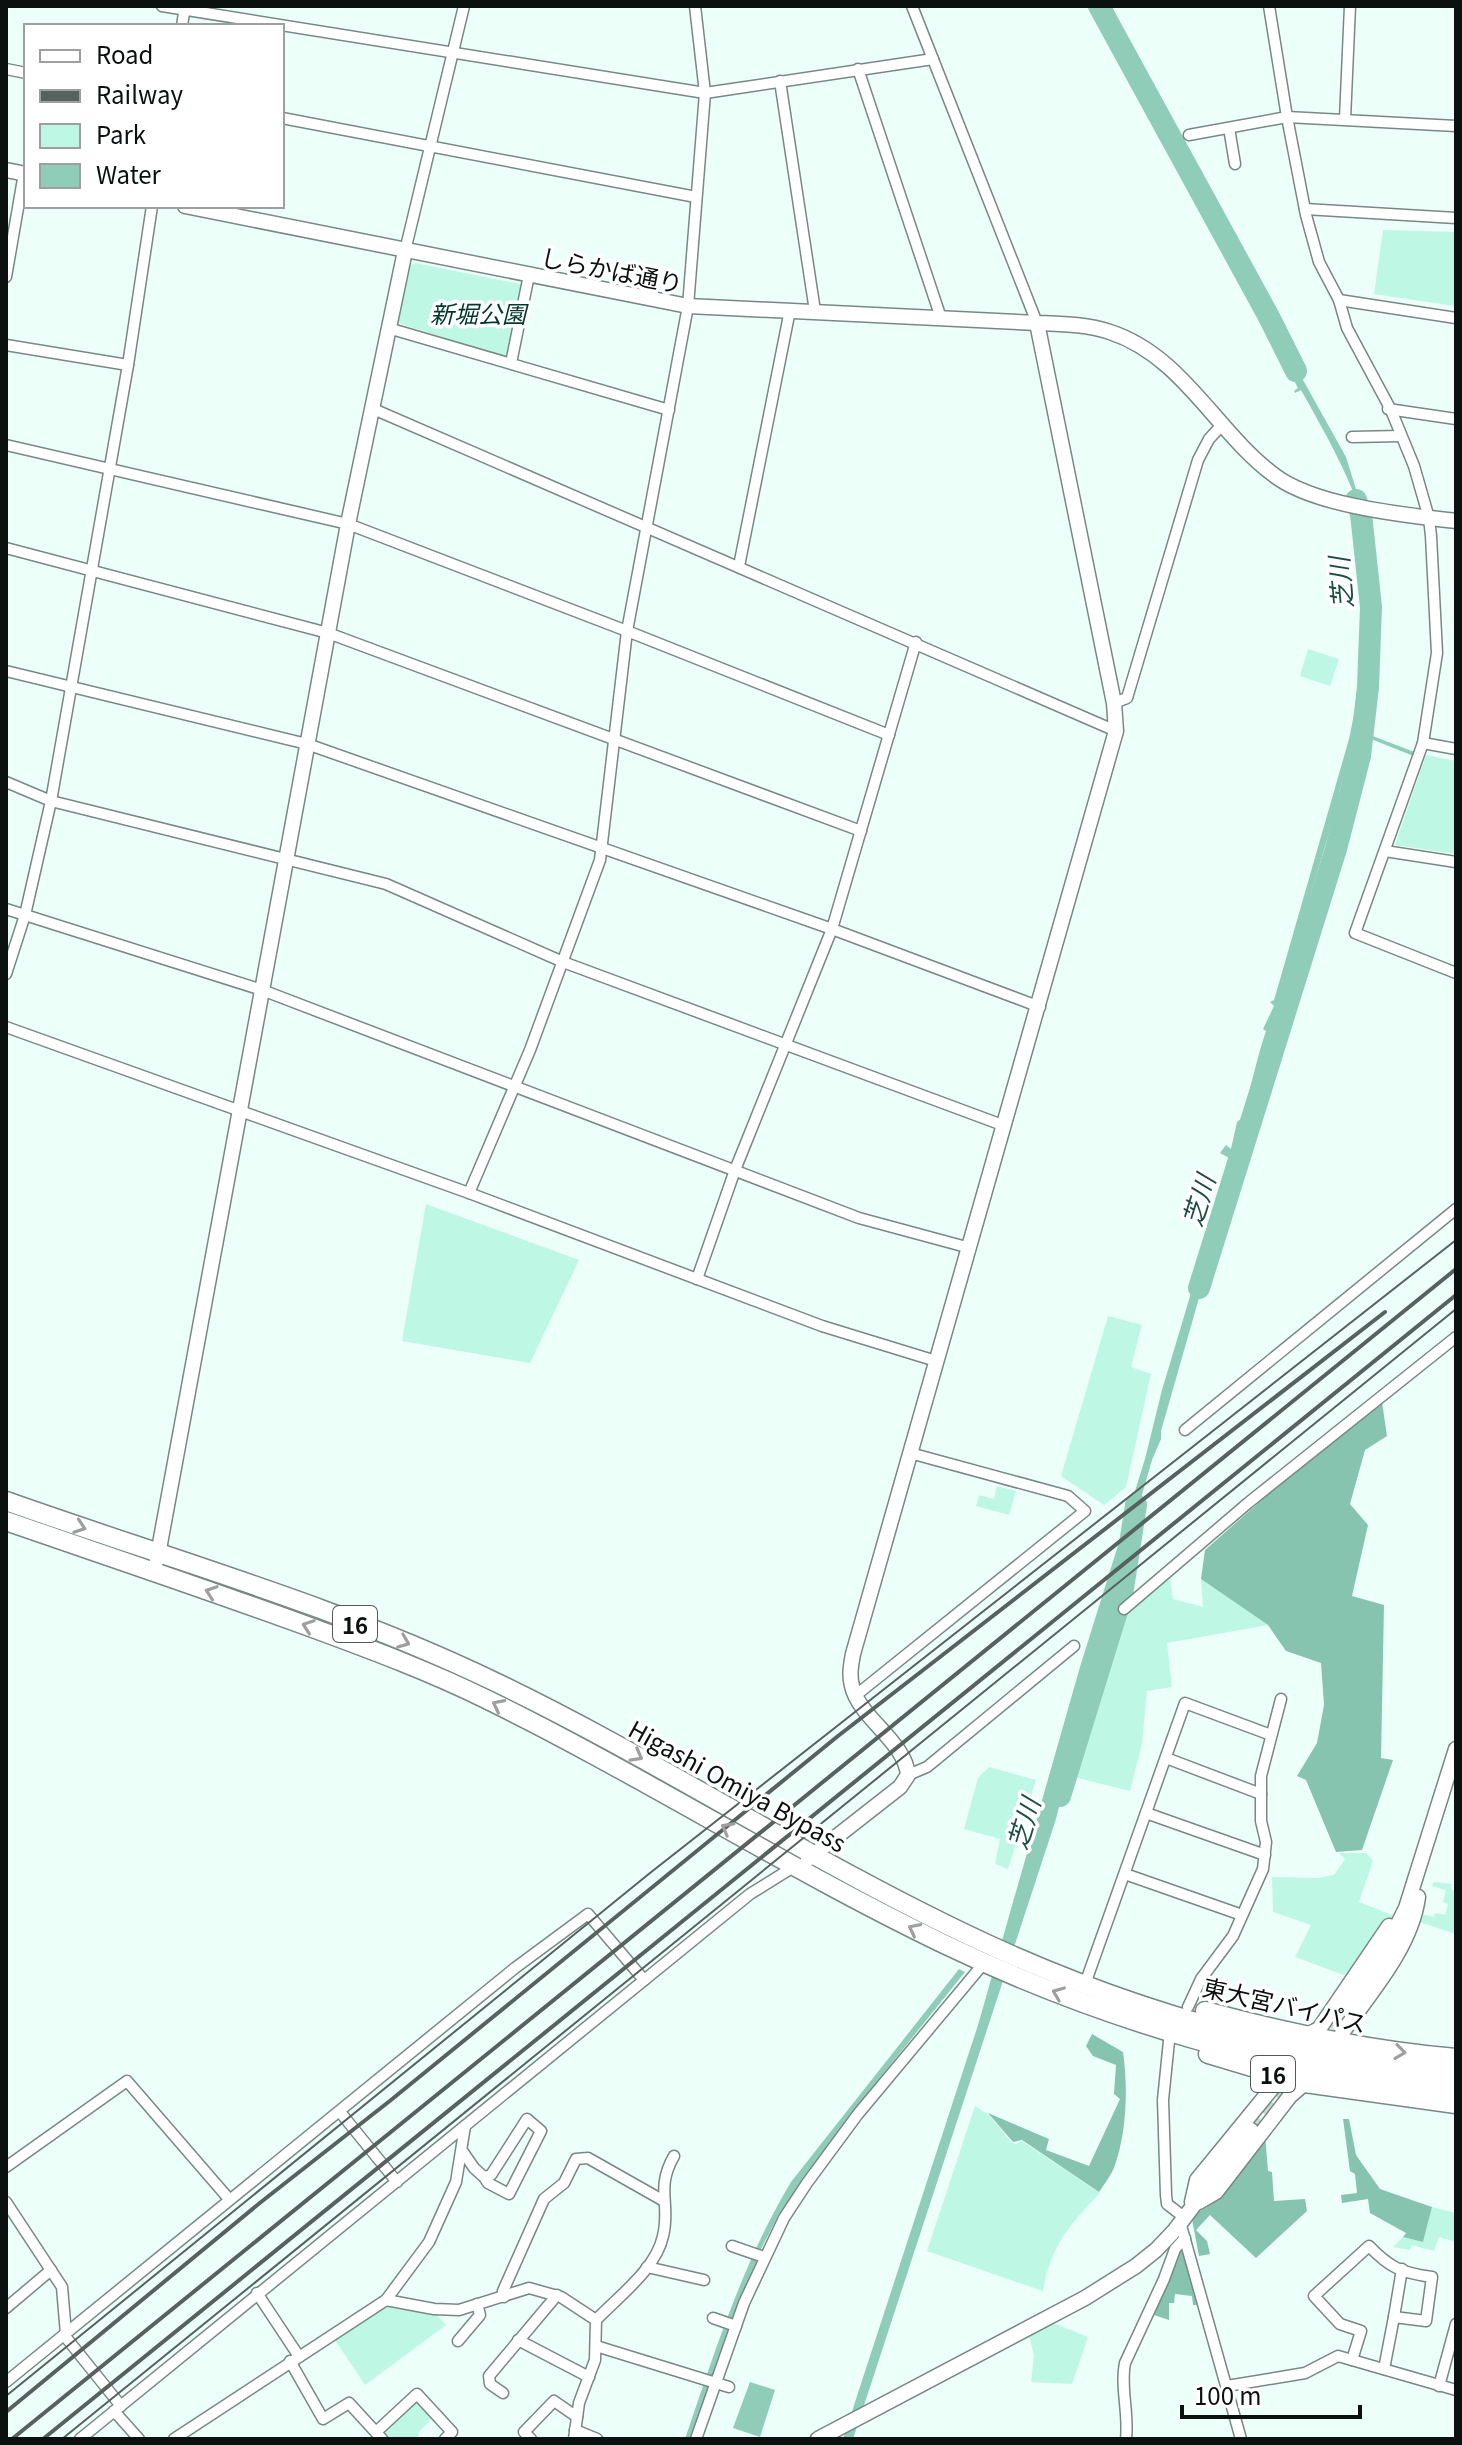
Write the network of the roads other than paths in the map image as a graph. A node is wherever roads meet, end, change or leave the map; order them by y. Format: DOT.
graph roads {
  1 [pos="162,6"];
  2 [pos="464,6"];
  3 [pos="695,6"];
  4 [pos="912,6"];
  5 [pos="1269,6"];
  6 [pos="1350,6"];
  7 [pos="184,8"];
  8 [pos="282,24"];
  9 [pos="284,24"];
  10 [pos="453,52"];
  11 [pos="933,59"];
  12 [pos="858,69"];
  13 [pos="780,81"];
  14 [pos="705,93"];
  15 [pos="1287,117"];
  16 [pos="284,118"];
  17 [pos="1345,119"];
  18 [pos="1456,126"];
  19 [pos="1229,128"];
  20 [pos="1189,135"];
  21 [pos="431,146"];
  22 [pos="1235,164"];
  23 [pos="24,179"];
  24 [pos="696,197"];
  25 [pos="152,208"];
  26 [pos="195,208"];
  27 [pos="1305,209"];
  28 [pos="1456,218"];
  29 [pos="405,251"];
  30 [pos="529,275"];
  31 [pos="6,277"];
  32 [pos="1339,300"];
  33 [pos="688,306"];
  34 [pos="790,310"];
  35 [pos="815,311"];
  36 [pos="941,318"];
  37 [pos="1456,318"];
  38 [pos="1037,323"];
  39 [pos="388,328"];
  40 [pos="6,345"];
  41 [pos="511,363"];
  42 [pos="128,365"];
  43 [pos="371,408"];
  44 [pos="1388,409"];
  45 [pos="669,410"];
  46 [pos="1456,419"];
  47 [pos="1222,425"];
  48 [pos="1401,436"];
  49 [pos="1352,437"];
  50 [pos="6,445"];
  51 [pos="110,468"];
  52 [pos="1429,518"];
  53 [pos="1456,521"];
  54 [pos="348,524"];
  55 [pos="646,526"];
  56 [pos="6,548"];
  57 [pos="739,566"];
  58 [pos="91,572"];
  59 [pos="627,631"];
  60 [pos="328,633"];
  61 [pos="916,642"];
  62 [pos="6,671"];
  63 [pos="70,686"];
  64 [pos="1114,703"];
  65 [pos="1116,731"];
  66 [pos="889,735"];
  67 [pos="613,740"];
  68 [pos="1423,743"];
  69 [pos="307,744"];
  70 [pos="1456,749"];
  71 [pos="6,782"];
  72 [pos="51,801"];
  73 [pos="861,831"];
  74 [pos="602,849"];
  75 [pos="1385,851"];
  76 [pos="285,860"];
  77 [pos="1456,862"];
  78 [pos="6,909"];
  79 [pos="25,915"];
  80 [pos="832,929"];
  81 [pos="563,962"];
  82 [pos="1456,973"];
  83 [pos="6,974"];
  84 [pos="262,990"];
  85 [pos="1040,1007"];
  86 [pos="6,1027"];
  87 [pos="787,1044"];
  88 [pos="516,1085"];
  89 [pos="240,1110"];
  90 [pos="1005,1126"];
  91 [pos="735,1170"];
  92 [pos="469,1193"];
  93 [pos="1456,1209"];
  94 [pos="970,1248"];
  95 [pos="697,1279"];
  96 [pos="1456,1337"];
  97 [pos="936,1361"];
  98 [pos="1185,1430"];
  99 [pos="910,1453"];
  100 [pos="6,1501"];
  101 [pos="6,1521"];
  102 [pos="156,1563"];
  103 [pos="1124,1609"];
  104 [pos="1074,1646"];
  105 [pos="855,1696"];
  106 [pos="1281,1699"];
  107 [pos="1271,1735"];
  108 [pos="1456,1749"];
  109 [pos="1166,1758"];
  110 [pos="908,1775"];
  111 [pos="1261,1794"];
  112 [pos="1146,1813"];
  113 [pos="1423,1853"];
  114 [pos="1265,1855"];
  115 [pos="815,1856"];
  116 [pos="795,1866"];
  117 [pos="1125,1874"];
  118 [pos="1242,1915"];
  119 [pos="987,1953"];
  120 [pos="1020,1968"];
  121 [pos="644,1980"];
  122 [pos="1085,1984"];
  123 [pos="1101,2000"];
  124 [pos="1349,2006"];
  125 [pos="1188,2007"];
  126 [pos="1304,2036"];
  127 [pos="1169,2041"];
  128 [pos="1345,2044"];
  129 [pos="1456,2058"];
  130 [pos="1269,2073"];
  131 [pos="1456,2074"];
  132 [pos="1305,2083"];
  133 [pos="1456,2089"];
  134 [pos="1456,2104"];
  135 [pos="340,2112"];
  136 [pos="465,2126"];
  137 [pos="1251,2130"];
  138 [pos="463,2152"];
  139 [pos="674,2156"];
  140 [pos="6,2167"];
  141 [pos="484,2177"];
  142 [pos="397,2182"];
  143 [pos="229,2199"];
  144 [pos="664,2201"];
  145 [pos="6,2202"];
  146 [pos="1185,2215"];
  147 [pos="1185,2238"];
  148 [pos="732,2246"];
  149 [pos="764,2257"];
  150 [pos="647,2267"];
  151 [pos="1402,2269"];
  152 [pos="51,2270"];
  153 [pos="704,2280"];
  154 [pos="257,2293"];
  155 [pos="557,2295"];
  156 [pos="504,2297"];
  157 [pos="386,2300"];
  158 [pos="477,2304"];
  159 [pos="6,2308"];
  160 [pos="1394,2317"];
  161 [pos="596,2320"];
  162 [pos="716,2320"];
  163 [pos="1456,2324"];
  164 [pos="735,2326"];
  165 [pos="1456,2331"];
  166 [pos="65,2334"];
  167 [pos="518,2340"];
  168 [pos="458,2341"];
  169 [pos="596,2346"];
  170 [pos="294,2358"];
  171 [pos="1352,2360"];
  172 [pos="1384,2369"];
  173 [pos="589,2377"];
  174 [pos="6,2382"];
  175 [pos="715,2382"];
  176 [pos="1227,2386"];
  177 [pos="1439,2386"];
  178 [pos="729,2387"];
  179 [pos="1456,2390"];
  180 [pos="503,2393"];
  181 [pos="118,2408"];
  182 [pos="577,2417"];
  183 [pos="575,2435"];
  184 [pos="379,2436"];
  185 [pos="80,2439"];
  186 [pos="139,2439"];
  187 [pos="175,2439"];
  188 [pos="445,2439"];
  189 [pos="531,2439"];
  190 [pos="597,2439"];
  191 [pos="696,2439"];
  192 [pos="818,2439"];
  193 [pos="1126,2439"];
  194 [pos="1241,2439"];
  1 -- 7 [label="street"];
  2 -- 10 [label="street"];
  3 -- 14 [label="street"];
  4 -- 11 [label="street"];
  5 -- 15 [label="street"];
  6 -- 17 [label="street"];
  7 -- 8 [label="street"];
  9 -- 10 [label="street"];
  10 -- 14 [label="street"];
  10 -- 21 [label="street"];
  11 -- 12 [label="street"];
  11 -- 38 [label="street"];
  12 -- 13 [label="street"];
  12 -- 36 [label="street"];
  13 -- 14 [label="street"];
  13 -- 35 [label="street"];
  14 -- 24 [label="street"];
  15 -- 17 [label="street"];
  15 -- 19 [label="street"];
  15 -- 27 [label="street"];
  16 -- 21 [label="street"];
  17 -- 18 [label="street"];
  19 -- 20 [label="street"];
  19 -- 22 [label="street"];
  21 -- 24 [label="street"];
  21 -- 29 [label="street"];
  23 -- 31 [label="street"];
  24 -- 33 [label="street"];
  25 -- 42 [label="street"];
  26 -- 29 [label="street, しらかば通り"];
  27 -- 28 [label="street"];
  27 -- 32 [label="street"];
  29 -- 30 [label="street, しらかば通り"];
  29 -- 39 [label="street"];
  30 -- 33 [label="street, しらかば通り"];
  30 -- 41 [label="street"];
  32 -- 37 [label="street"];
  32 -- 44 [label="street"];
  33 -- 34 [label="street, しらかば通り"];
  33 -- 45 [label="street"];
  34 -- 35 [label="street, しらかば通り"];
  34 -- 57 [label="street"];
  35 -- 36 [label="street, しらかば通り"];
  36 -- 38 [label="street, しらかば通り"];
  38 -- 47 [label="street, しらかば通り"];
  38 -- 64 [label="street"];
  39 -- 41 [label="street"];
  39 -- 43 [label="street"];
  40 -- 42 [label="street"];
  41 -- 45 [label="street"];
  42 -- 51 [label="street"];
  43 -- 54 [label="street"];
  43 -- 55 [label="street"];
  44 -- 46 [label="street"];
  44 -- 48 [label="street"];
  45 -- 55 [label="street"];
  47 -- 52 [label="street, しらかば通り"];
  47 -- 64 [label="street"];
  48 -- 49 [label="street"];
  48 -- 52 [label="street"];
  50 -- 51 [label="street"];
  51 -- 54 [label="street"];
  51 -- 58 [label="street"];
  52 -- 53 [label="street, しらかば通り"];
  52 -- 68 [label="street"];
  54 -- 59 [label="street"];
  54 -- 60 [label="street"];
  55 -- 57 [label="street"];
  55 -- 59 [label="street"];
  56 -- 58 [label="street"];
  57 -- 61 [label="street"];
  58 -- 60 [label="street"];
  58 -- 63 [label="street"];
  59 -- 66 [label="street"];
  59 -- 67 [label="street"];
  60 -- 67 [label="street"];
  60 -- 69 [label="street"];
  61 -- 65 [label="street"];
  61 -- 66 [label="street"];
  62 -- 63 [label="street"];
  63 -- 69 [label="street"];
  63 -- 72 [label="street"];
  64 -- 65 [label="street"];
  65 -- 85 [label="street"];
  66 -- 73 [label="street"];
  67 -- 73 [label="street"];
  67 -- 74 [label="street"];
  68 -- 70 [label="street"];
  68 -- 75 [label="street"];
  69 -- 74 [label="street"];
  69 -- 76 [label="street"];
  71 -- 72 [label="street"];
  72 -- 76 [label="street"];
  72 -- 79 [label="street"];
  73 -- 80 [label="street"];
  74 -- 80 [label="street"];
  74 -- 81 [label="street"];
  75 -- 77 [label="street"];
  75 -- 82 [label="street"];
  76 -- 81 [label="street"];
  76 -- 84 [label="street"];
  78 -- 79 [label="street"];
  79 -- 83 [label="street"];
  79 -- 84 [label="street"];
  80 -- 85 [label="street"];
  80 -- 87 [label="street"];
  81 -- 87 [label="street"];
  81 -- 88 [label="street"];
  84 -- 88 [label="street"];
  84 -- 89 [label="street"];
  85 -- 90 [label="street"];
  86 -- 89 [label="street"];
  87 -- 90 [label="street"];
  87 -- 91 [label="street"];
  88 -- 91 [label="street"];
  88 -- 92 [label="street"];
  89 -- 92 [label="street"];
  89 -- 102 [label="street"];
  90 -- 94 [label="street"];
  91 -- 94 [label="street"];
  91 -- 95 [label="street"];
  92 -- 95 [label="street"];
  93 -- 98 [label="street"];
  94 -- 97 [label="street"];
  95 -- 97 [label="street"];
  96 -- 103 [label="street"];
  97 -- 99 [label="street"];
  99 -- 105 [label="street"];
  99 -- 105 [label="street"];
  100 -- 102 [label="highway, Higashi Omiya Bypass / 16, one-way"];
  101 -- 102 [label="highway, Higashi Omiya Bypass / 16"];
  102 -- 115 [label="highway, Higashi Omiya Bypass / 16, one-way"];
  116 -- 102 [label="highway, Higashi Omiya Bypass / 16, one-way"];
  104 -- 110 [label="street"];
  105 -- 110 [label="street"];
  106 -- 107 [label="street"];
  107 -- 109 [label="street"];
  107 -- 111 [label="street"];
  108 -- 113 [label="street"];
  109 -- 111 [label="street"];
  109 -- 112 [label="street"];
  110 -- 115 [label="street"];
  111 -- 114 [label="street"];
  112 -- 114 [label="street"];
  112 -- 117 [label="street"];
  113 -- 124 [label="street"];
  113 -- 126 [label="street"];
  113 -- 128 [label="street"];
  114 -- 118 [label="street"];
  115 -- 116 [label="street"];
  115 -- 119 [label="highway, Higashi Omiya Bypass / 16"];
  119 -- 116 [label="highway, Higashi Omiya Bypass / 16, one-way"];
  116 -- 121 [label="street"];
  117 -- 118 [label="street"];
  117 -- 122 [label="street"];
  118 -- 125 [label="street"];
  119 -- 120 [label="highway, Higashi Omiya Bypass / 16"];
  119 -- 149 [label="street"];
  120 -- 122 [label="highway, Higashi Omiya Bypass / 16"];
  123 -- 120 [label="highway, Higashi Omiya Bypass / 16, one-way"];
  121 -- 135 [label="street"];
  121 -- 136 [label="street"];
  122 -- 123 [label="highway, Higashi Omiya Bypass / 16"];
  123 -- 125 [label="highway, 東大宮バイパス / 16"];
  123 -- 127 [label="highway, 16"];
  123 -- 131 [label="highway, Higashi Omiya Bypass / 16"];
  123 -- 133 [label="highway, Higashi Omiya Bypass / 16"];
  125 -- 126 [label="highway, 東大宮バイパス / 16"];
  126 -- 128 [label="highway, 東大宮バイパス / 16"];
  127 -- 130 [label="highway, 16"];
  127 -- 146 [label="street"];
  128 -- 129 [label="highway, 東大宮バイパス / 16, one-way"];
  130 -- 132 [label="highway, 16"];
  130 -- 146 [label="street"];
  132 -- 134 [label="highway, 16"];
  132 -- 146 [label="street"];
  135 -- 142 [label="street"];
  135 -- 143 [label="street"];
  136 -- 138 [label="street"];
  136 -- 142 [label="street"];
  137 -- 146 [label="street"];
  138 -- 141 [label="street"];
  138 -- 157 [label="street"];
  139 -- 144 [label="street"];
  140 -- 143 [label="street"];
  141 -- 141 [label="street"];
  142 -- 154 [label="street"];
  143 -- 166 [label="street"];
  144 -- 150 [label="street"];
  144 -- 156 [label="street"];
  145 -- 152 [label="street"];
  146 -- 147 [label="street"];
  146 -- 192 [label="street"];
  147 -- 176 [label="street"];
  147 -- 193 [label="street"];
  148 -- 149 [label="street"];
  149 -- 164 [label="street"];
  150 -- 153 [label="street"];
  150 -- 161 [label="street"];
  151 -- 160 [label="street"];
  151 -- 160 [label="street"];
  151 -- 171 [label="street"];
  152 -- 159 [label="street"];
  152 -- 166 [label="street"];
  154 -- 170 [label="street"];
  154 -- 181 [label="street"];
  155 -- 156 [label="street"];
  155 -- 161 [label="street"];
  155 -- 167 [label="street"];
  156 -- 158 [label="street"];
  157 -- 158 [label="street"];
  157 -- 170 [label="street"];
  158 -- 168 [label="street"];
  160 -- 172 [label="street"];
  161 -- 169 [label="street"];
  162 -- 164 [label="street"];
  163 -- 165 [label="street"];
  164 -- 175 [label="street"];
  165 -- 177 [label="street"];
  166 -- 174 [label="street"];
  166 -- 181 [label="street"];
  167 -- 173 [label="street"];
  167 -- 180 [label="street"];
  169 -- 173 [label="street"];
  169 -- 175 [label="street"];
  170 -- 184 [label="street"];
  170 -- 187 [label="street"];
  171 -- 172 [label="street"];
  171 -- 176 [label="street"];
  172 -- 177 [label="street"];
  173 -- 182 [label="street"];
  175 -- 178 [label="street"];
  175 -- 191 [label="street"];
  176 -- 194 [label="street"];
  177 -- 179 [label="street"];
  181 -- 185 [label="street"];
  181 -- 186 [label="street"];
  182 -- 183 [label="street"];
  182 -- 189 [label="street"];
  183 -- 190 [label="street"];
  184 -- 188 [label="street"];
}
